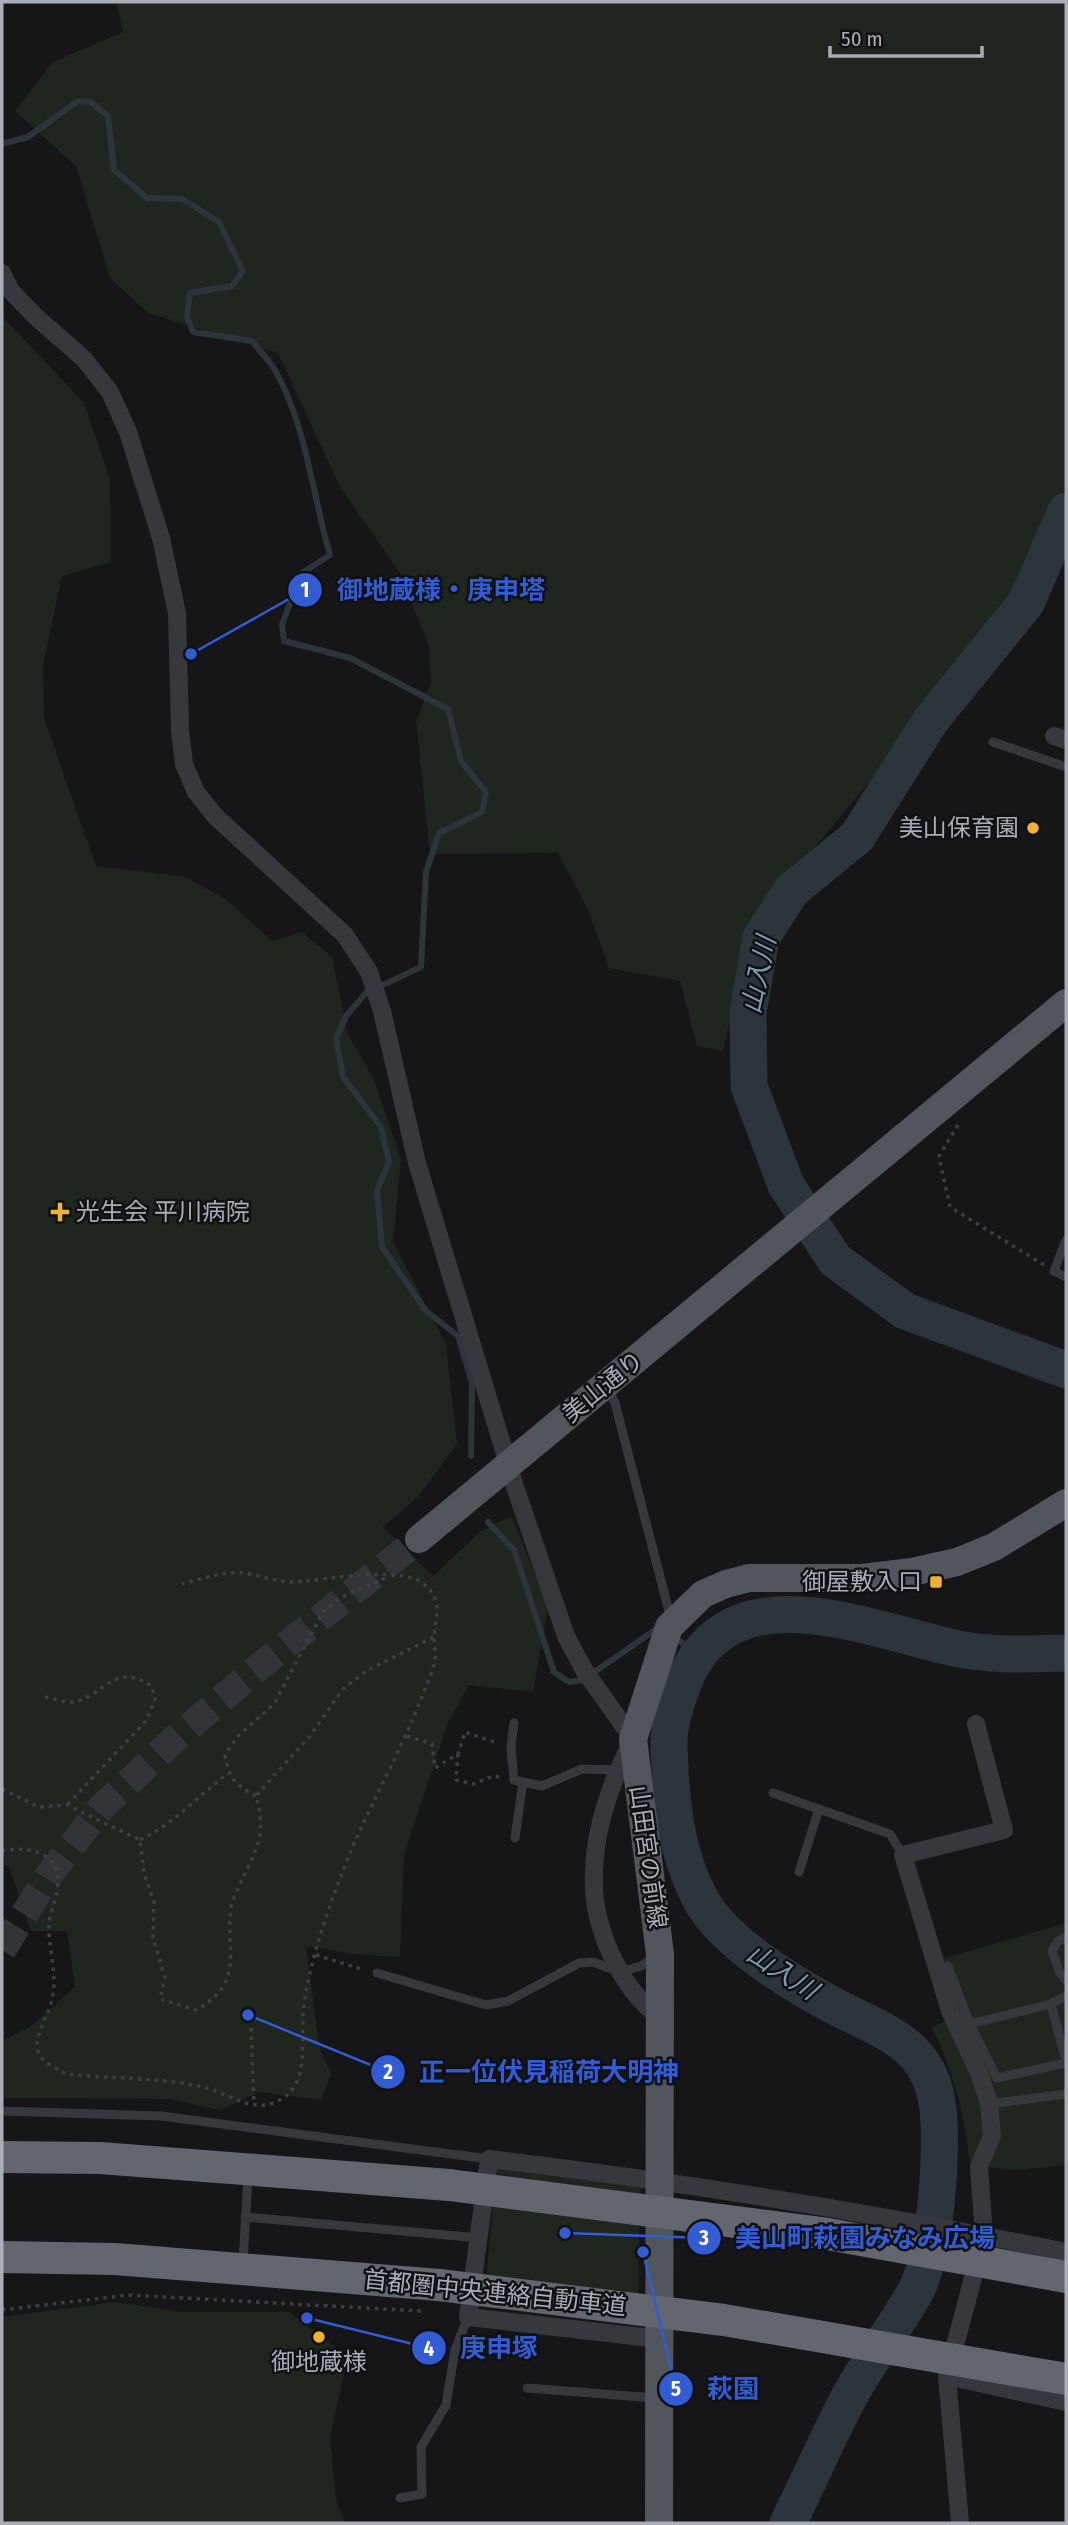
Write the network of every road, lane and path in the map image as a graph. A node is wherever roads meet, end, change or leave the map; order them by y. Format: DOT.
graph roads {
  1 [pos="2,273"];
  2 [pos="993,742"];
  3 [pos="1066,767"];
  4 [pos="1066,1003"];
  5 [pos="960,1122"];
  6 [pos="1066,1240"];
  7 [pos="1054,1271"];
  8 [pos="1066,1277"];
  9 [pos="606,1385"];
  10 [pos="509,1465"];
  11 [pos="1066,1503"];
  12 [pos="419,1539"];
  13 [pos="387,1577"];
  14 [pos="181,1584"];
  15 [pos="668,1629"];
  16 [pos="434,1636"];
  17 [pos="45,1696"];
  18 [pos="514,1723"];
  19 [pos="976,1724"];
  20 [pos="407,1736"];
  21 [pos="485,1738"];
  22 [pos="633,1739"];
  23 [pos="458,1754"];
  24 [pos="618,1770"];
  25 [pos="228,1774"];
  26 [pos="518,1781"];
  27 [pos="2,1789"];
  28 [pos="773,1793"];
  29 [pos="256,1796"];
  30 [pos="67,1805"];
  31 [pos="819,1809"];
  32 [pos="515,1838"];
  33 [pos="140,1840"];
  34 [pos="2,1851"];
  35 [pos="903,1855"];
  36 [pos="799,1872"];
  37 [pos="1066,1937"];
  38 [pos="660,1954"];
  39 [pos="316,1955"];
  40 [pos="948,1966"];
  41 [pos="620,1972"];
  42 [pos="377,1973"];
  43 [pos="1066,1980"];
  44 [pos="1066,1996"];
  45 [pos="1051,2004"];
  46 [pos="661,2019"];
  47 [pos="970,2024"];
  48 [pos="251,2028"];
  49 [pos="1066,2062"];
  50 [pos="1066,2094"];
  51 [pos="254,2104"];
  52 [pos="989,2104"];
  53 [pos="265,2105"];
  54 [pos="2,2111"];
  55 [pos="265,2115"];
  56 [pos="2,2146"];
  57 [pos="2,2157"];
  58 [pos="100,2158"];
  59 [pos="489,2159"];
  60 [pos="248,2169"];
  61 [pos="659,2179"];
  62 [pos="245,2217"];
  63 [pos="984,2235"];
  64 [pos="481,2238"];
  65 [pos="1066,2252"];
  66 [pos="2,2257"];
  67 [pos="243,2269"];
  68 [pos="1066,2277"];
  69 [pos="2,2309"];
  70 [pos="468,2317"];
  71 [pos="660,2339"];
  72 [pos="947,2376"];
  73 [pos="1066,2379"];
  74 [pos="527,2388"];
  75 [pos="660,2399"];
  76 [pos="1066,2402"];
  77 [pos="400,2498"];
  78 [pos="659,2523"];
  79 [pos="960,2523"];
  1 -- 10 [label="street"];
  2 -- 3 [label="lane"];
  4 -- 9 [label="main road, 美山通り"];
  5 -- 7 [label="path"];
  6 -- 7 [label="lane"];
  7 -- 8 [label="lane"];
  9 -- 10 [label="main road, 美山通り"];
  9 -- 15 [label="lane"];
  10 -- 12 [label="main road, 美山通り"];
  10 -- 22 [label="street"];
  11 -- 15 [label="main road"];
  13 -- 14 [label="path"];
  13 -- 16 [label="path"];
  13 -- 25 [label="path"];
  15 -- 22 [label="main road, 山田宮の前線"];
  16 -- 20 [label="path"];
  16 -- 29 [label="path"];
  17 -- 30 [label="path"];
  18 -- 26 [label="lane"];
  19 -- 35 [label="street"];
  20 -- 23 [label="path"];
  20 -- 39 [label="path"];
  21 -- 23 [label="path"];
  22 -- 24 [label="street"];
  22 -- 38 [label="main road, 山田宮の前線"];
  23 -- 26 [label="path"];
  24 -- 26 [label="lane"];
  24 -- 41 [label="street"];
  25 -- 29 [label="path"];
  25 -- 33 [label="path"];
  26 -- 32 [label="lane"];
  27 -- 30 [label="path"];
  28 -- 31 [label="lane"];
  29 -- 33 [label="path"];
  30 -- 33 [label="path"];
  31 -- 35 [label="lane"];
  31 -- 36 [label="lane"];
  34 -- 51 [label="path"];
  35 -- 52 [label="street"];
  37 -- 43 [label="lane"];
  38 -- 41 [label="lane"];
  38 -- 46 [label="main road, 山田宮の前線"];
  39 -- 42 [label="path"];
  39 -- 53 [label="path"];
  40 -- 47 [label="lane"];
  41 -- 42 [label="lane"];
  41 -- 46 [label="street"];
  44 -- 45 [label="lane"];
  45 -- 47 [label="lane"];
  45 -- 49 [label="lane"];
  46 -- 61 [label="main road, 山田宮の前線"];
  47 -- 49 [label="lane"];
  48 -- 51 [label="path"];
  50 -- 52 [label="lane"];
  51 -- 53 [label="path"];
  52 -- 63 [label="street"];
  53 -- 55 [label="path"];
  54 -- 59 [label="lane"];
  56 -- 58 [label="highway"];
  57 -- 58 [label="highway"];
  58 -- 60 [label="highway"];
  59 -- 61 [label="street"];
  59 -- 64 [label="street"];
  60 -- 62 [label="lane"];
  60 -- 68 [label="highway, bridge"];
  61 -- 63 [label="street"];
  61 -- 71 [label="main road, 山田宮の前線"];
  62 -- 64 [label="lane"];
  62 -- 67 [label="lane"];
  63 -- 65 [label="street"];
  63 -- 72 [label="street"];
  64 -- 70 [label="street"];
  66 -- 67 [label="highway, 首都圏中央連絡自動車道"];
  67 -- 73 [label="highway, 首都圏中央連絡自動車道, bridge"];
  69 -- 70 [label="path"];
  70 -- 71 [label="street"];
  70 -- 77 [label="lane"];
  71 -- 75 [label="main road, 山田宮の前線"];
  72 -- 76 [label="street"];
  72 -- 79 [label="street"];
  74 -- 75 [label="lane"];
  75 -- 78 [label="main road, 山田宮の前線"];
}
